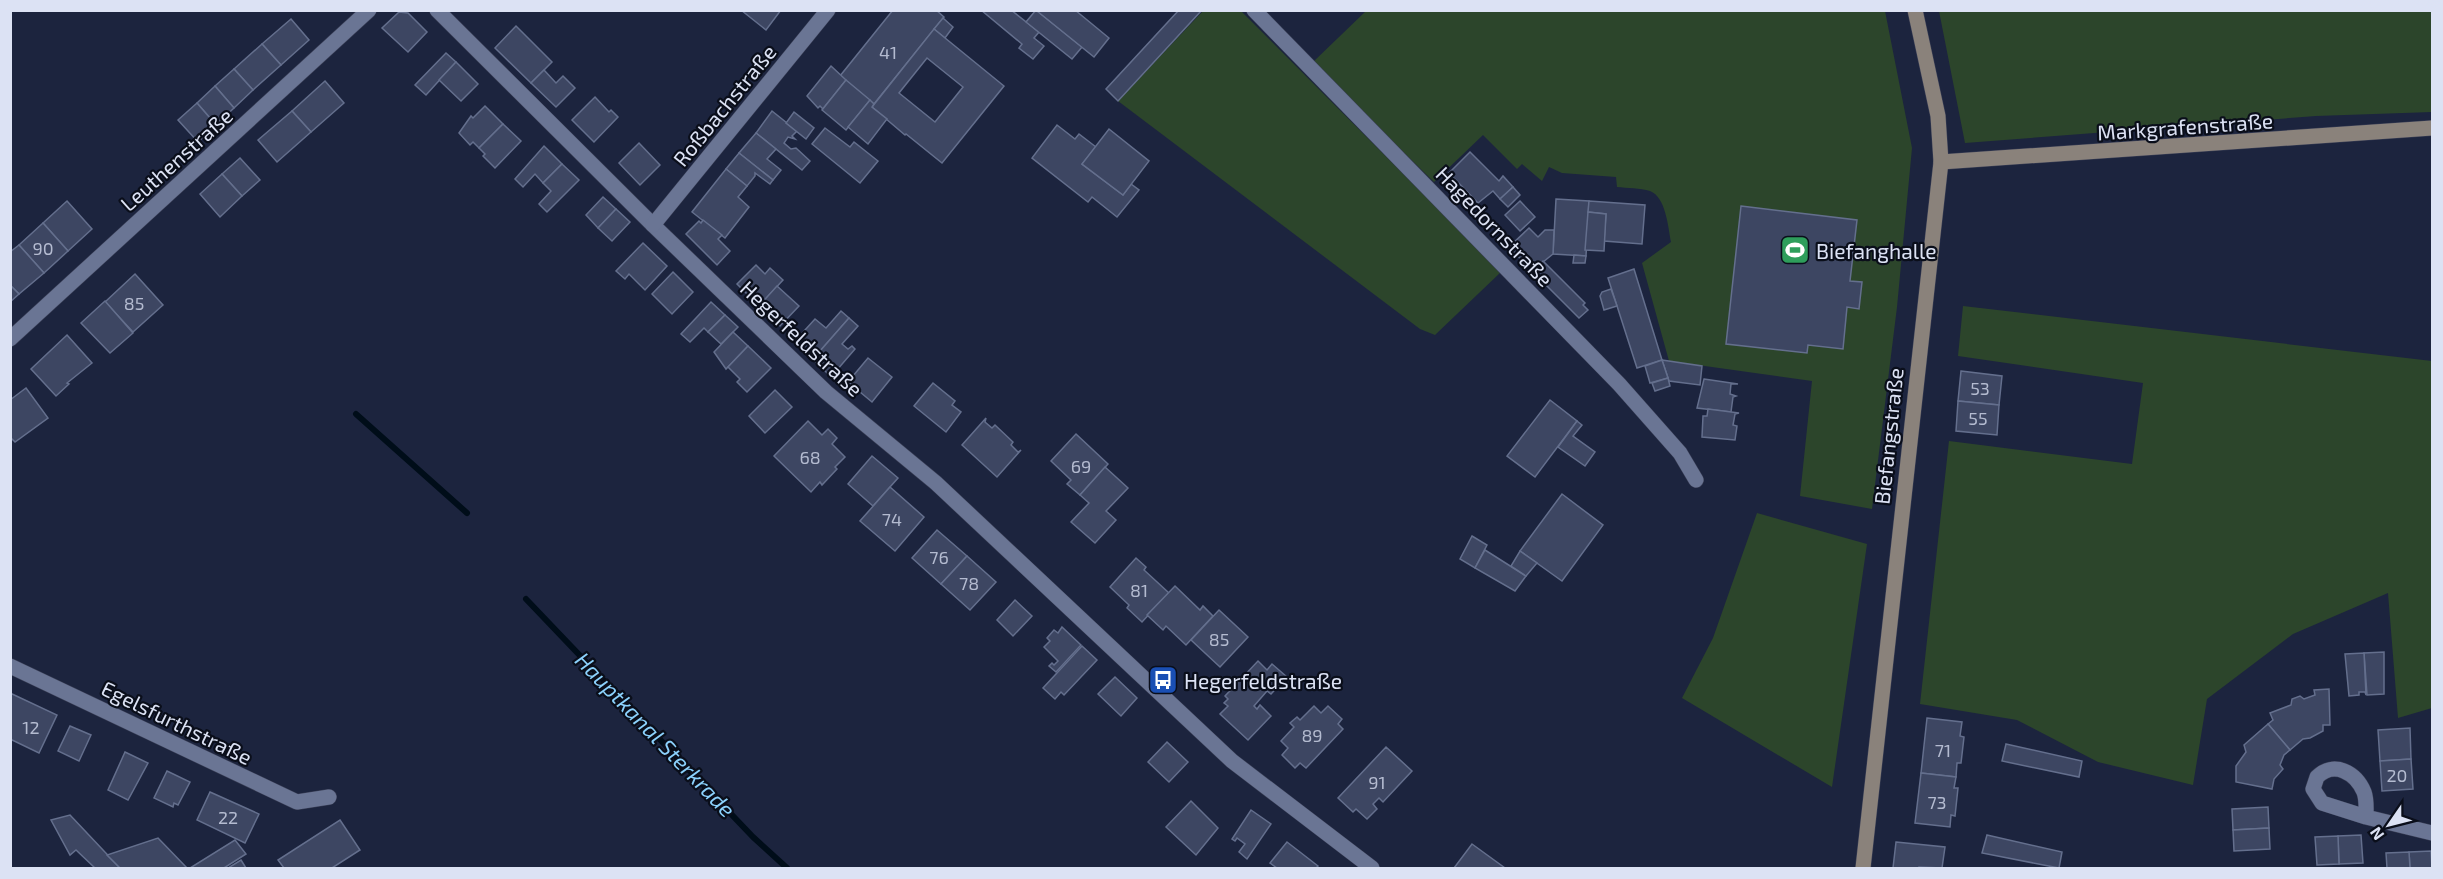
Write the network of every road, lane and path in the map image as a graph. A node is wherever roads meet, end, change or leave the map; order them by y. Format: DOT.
graph roads {
  1 [pos="369,10"];
  2 [pos="437,10"];
  3 [pos="828,10"];
  4 [pos="1254,10"];
  5 [pos="1915,10"];
  6 [pos="2433,128"];
  7 [pos="1941,162"];
  8 [pos="653,225"];
  9 [pos="10,339"];
  10 [pos="1696,480"];
  11 [pos="10,666"];
  12 [pos="329,797"];
  13 [pos="2366,817"];
  14 [pos="2433,833"];
  15 [pos="1350,862"];
  16 [pos="1372,868"];
  17 [pos="1863,868"];
  1 -- 9 [label="street, Leuthenstraße"];
  2 -- 8 [label="street, Hegerfeldstraße"];
  3 -- 8 [label="street, Roßbachstraße"];
  4 -- 10 [label="street, Hagedornstraße"];
  5 -- 7 [label="main road, Biefangstraße"];
  6 -- 7 [label="main road, Markgrafenstraße"];
  7 -- 17 [label="main road, Biefangstraße"];
  8 -- 15 [label="street, Hegerfeldstraße"];
  11 -- 12 [label="street, Egelsfurthstraße"];
  13 -- 14 [label="street"];
  15 -- 16 [label="street, Hegerfeldstraße"];
}
